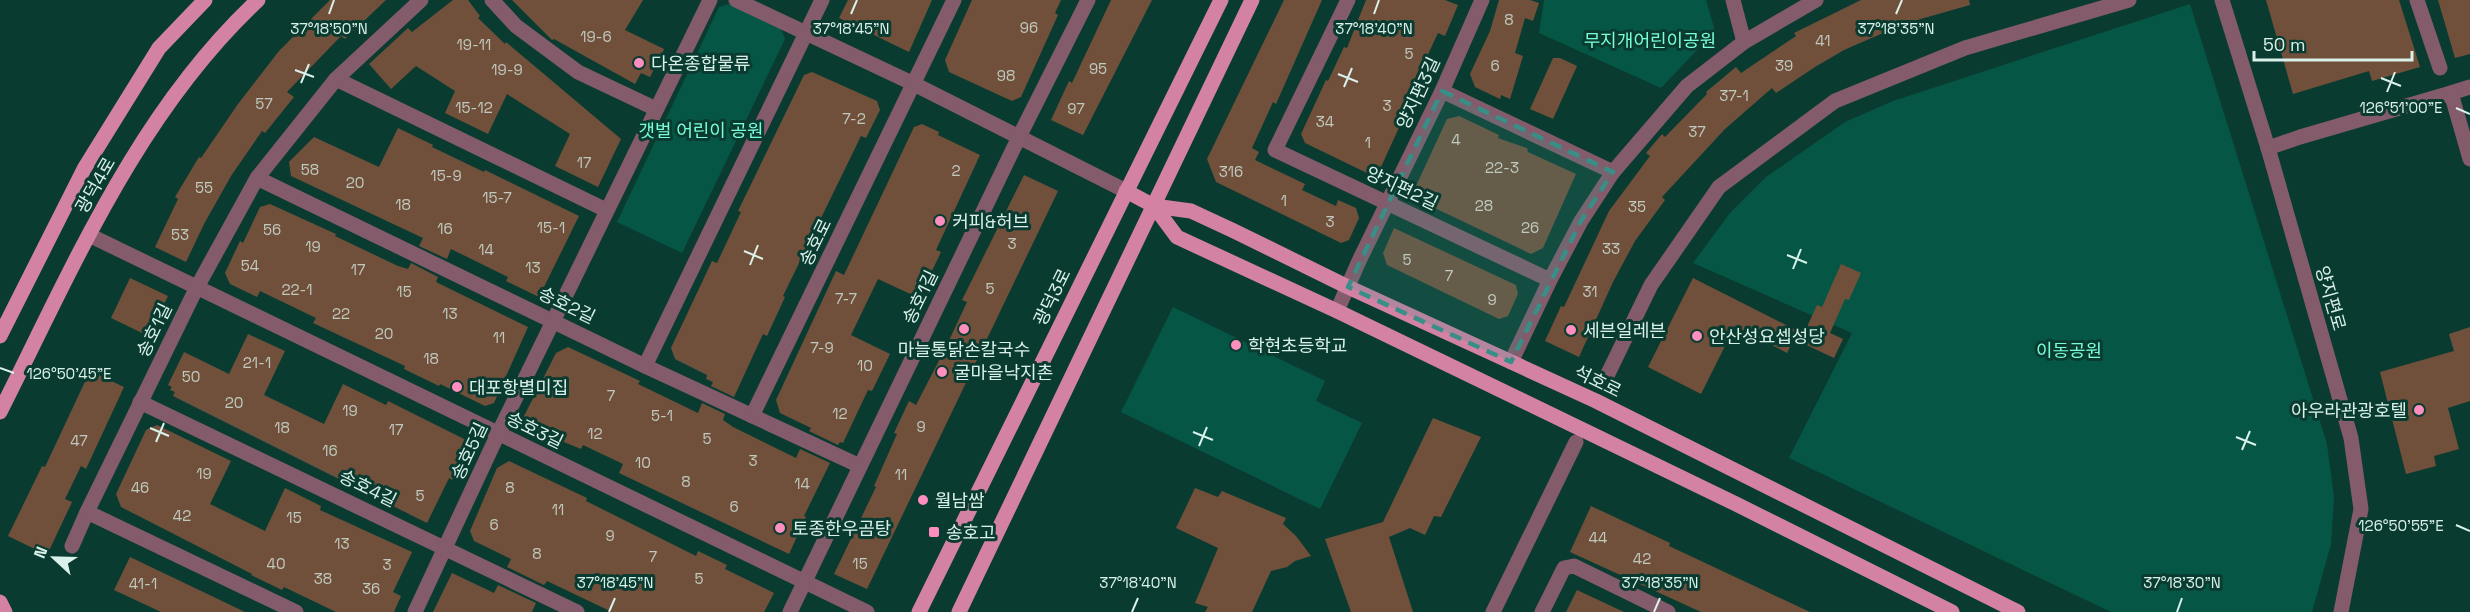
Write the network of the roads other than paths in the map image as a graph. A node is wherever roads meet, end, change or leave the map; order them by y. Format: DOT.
graph roads {
  1 [pos="205,0"];
  2 [pos="258,0"];
  3 [pos="421,0"];
  4 [pos="492,0"];
  5 [pos="710,0"];
  6 [pos="736,0"];
  7 [pos="822,0"];
  8 [pos="954,0"];
  9 [pos="1088,0"];
  10 [pos="1221,0"];
  11 [pos="1252,0"];
  12 [pos="1348,0"];
  13 [pos="1482,0"];
  14 [pos="1733,0"];
  15 [pos="1816,0"];
  16 [pos="2128,0"];
  17 [pos="2222,0"];
  18 [pos="2417,0"];
  19 [pos="806,34"];
  20 [pos="1744,42"];
  21 [pos="2440,68"];
  22 [pos="336,80"];
  23 [pos="914,84"];
  24 [pos="2470,87"];
  25 [pos="1442,91"];
  26 [pos="2451,93"];
  27 [pos="656,109"];
  28 [pos="1019,137"];
  29 [pos="2268,148"];
  30 [pos="2470,159"];
  31 [pos="1613,172"];
  32 [pos="257,178"];
  33 [pos="1126,191"];
  34 [pos="1387,202"];
  35 [pos="1154,206"];
  36 [pos="606,210"];
  37 [pos="89,235"];
  38 [pos="1550,280"];
  39 [pos="1348,287"];
  40 [pos="196,289"];
  41 [pos="1337,311"];
  42 [pos="554,320"];
  43 [pos="0,336"];
  44 [pos="1511,362"];
  45 [pos="645,366"];
  46 [pos="1603,384"];
  47 [pos="140,402"];
  48 [pos="0,412"];
  49 [pos="752,416"];
  50 [pos="498,434"];
  51 [pos="1576,442"];
  52 [pos="860,466"];
  53 [pos="87,513"];
  54 [pos="72,546"];
  55 [pos="445,547"];
  56 [pos="804,582"];
  57 [pos="0,602"];
  58 [pos="5,612"];
  59 [pos="296,612"];
  60 [pos="415,612"];
  61 [pos="577,612"];
  62 [pos="790,612"];
  63 [pos="867,612"];
  64 [pos="919,612"];
  65 [pos="960,612"];
  66 [pos="1493,612"];
  67 [pos="1542,612"];
  68 [pos="1668,612"];
  69 [pos="1952,612"];
  70 [pos="2018,612"];
  71 [pos="2341,612"];
  1 -- 43 [label="main road, 광덕4로"];
  2 -- 37 [label="main road, 광덕4로"];
  3 -- 22 [label="street, 송호1길"];
  4 -- 27 [label="street"];
  5 -- 27 [label="street, 송호5길"];
  6 -- 19 [label="street"];
  7 -- 19 [label="street"];
  8 -- 23 [label="street, 송호로"];
  9 -- 28 [label="street, 송호1길"];
  10 -- 33 [label="main road, 광덕3로"];
  11 -- 35 [label="main road"];
  12 -- 34 [label="street, 양지편2길"];
  13 -- 25 [label="street, 양지편3길"];
  14 -- 20 [label="street"];
  15 -- 20 [label="street"];
  16 -- 46 [label="street"];
  17 -- 29 [label="street, 양지편로"];
  18 -- 21 [label="street"];
  19 -- 23 [label="street"];
  19 -- 45 [label="street"];
  20 -- 31 [label="street"];
  22 -- 32 [label="street, 송호1길"];
  22 -- 36 [label="street"];
  23 -- 28 [label="street"];
  23 -- 49 [label="street, 송호로"];
  24 -- 26 [label="street"];
  25 -- 31 [label="street"];
  25 -- 34 [label="street, 양지편3길"];
  26 -- 29 [label="street"];
  26 -- 30 [label="street"];
  27 -- 36 [label="street, 송호5길"];
  28 -- 33 [label="street"];
  28 -- 52 [label="street, 송호1길"];
  29 -- 71 [label="street, 양지편로"];
  31 -- 38 [label="street"];
  32 -- 40 [label="street, 송호1길"];
  32 -- 42 [label="street, 송호2길"];
  33 -- 35 [label="main road, 석호로"];
  33 -- 64 [label="main road, 광덕3로"];
  34 -- 38 [label="street, 양지편2길"];
  34 -- 39 [label="street, 양지편3길"];
  35 -- 39 [label="main road, 석호로"];
  35 -- 41 [label="main road, 석호로"];
  35 -- 65 [label="main road"];
  36 -- 42 [label="street, 송호5길"];
  37 -- 40 [label="street, 송호3길"];
  37 -- 48 [label="main road, 광덕4로"];
  38 -- 44 [label="street"];
  39 -- 41 [label="street, 양지편3길"];
  39 -- 44 [label="main road, 석호로"];
  40 -- 47 [label="street, 송호1길"];
  40 -- 50 [label="street, 송호3길"];
  41 -- 69 [label="main road, 석호로"];
  42 -- 45 [label="street, 송호2길"];
  42 -- 50 [label="street, 송호5길"];
  44 -- 70 [label="main road, 석호로"];
  45 -- 49 [label="street, 송호2길"];
  47 -- 53 [label="street, 송호1길"];
  47 -- 55 [label="street, 송호4길"];
  49 -- 52 [label="street, 송호2길"];
  50 -- 55 [label="street, 송호5길"];
  50 -- 56 [label="street, 송호3길"];
  51 -- 66 [label="street"];
  52 -- 56 [label="street, 송호1길"];
  53 -- 54 [label="street, 송호1길"];
  53 -- 59 [label="street"];
  55 -- 60 [label="street, 송호5길"];
  55 -- 61 [label="street, 송호4길"];
  56 -- 62 [label="street, 송호1길"];
  56 -- 63 [label="street, 송호3길"];
  57 -- 58 [label="main road"];
  67 -- 68 [label="street"];
}
